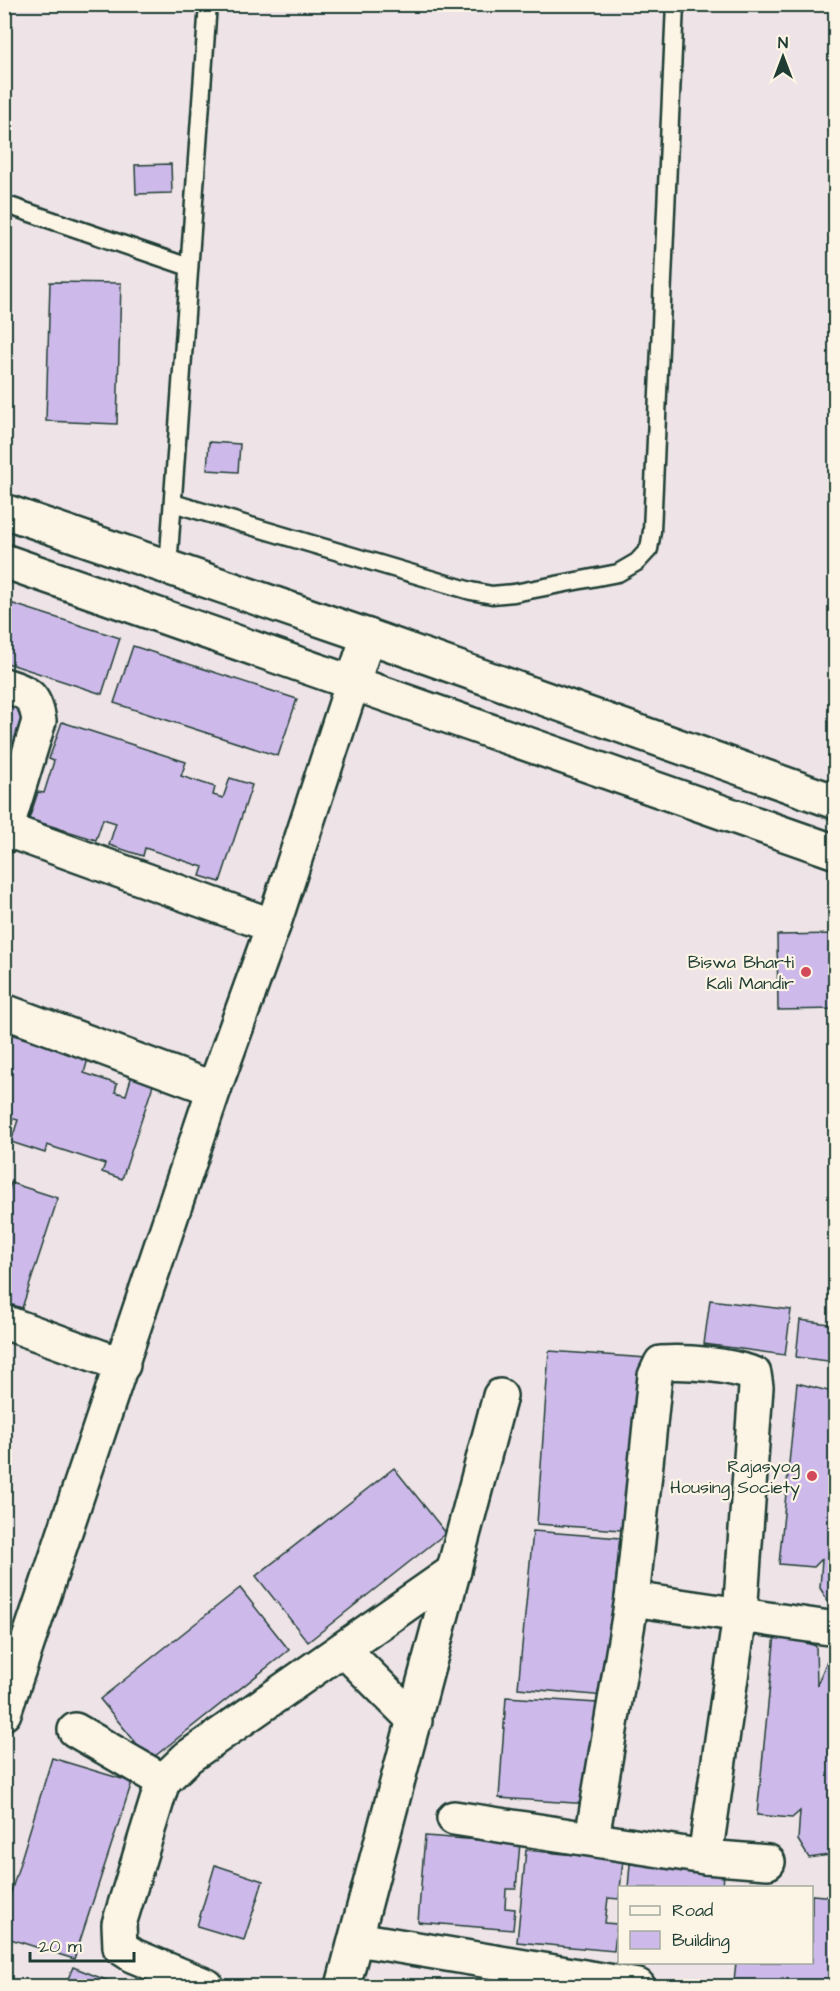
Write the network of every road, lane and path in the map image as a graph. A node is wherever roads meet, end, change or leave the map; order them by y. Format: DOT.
graph roads {
  1 [pos="208,4"];
  2 [pos="675,4"];
  3 [pos="4,204"];
  4 [pos="189,267"];
  5 [pos="173,503"];
  6 [pos="4,511"];
  7 [pos="4,561"];
  8 [pos="168,568"];
  9 [pos="368,636"];
  10 [pos="354,683"];
  11 [pos="4,685"];
  12 [pos="836,802"];
  13 [pos="5,833"];
  14 [pos="836,852"];
  15 [pos="273,926"];
  16 [pos="4,1011"];
  17 [pos="214,1089"];
  18 [pos="4,1322"];
  19 [pos="123,1365"];
  20 [pos="500,1396"];
  21 [pos="454,1571"];
  22 [pos="632,1599"];
  23 [pos="740,1616"];
  24 [pos="836,1629"];
  25 [pos="343,1649"];
  26 [pos="4,1713"];
  27 [pos="415,1721"];
  28 [pos="75,1730"];
  29 [pos="163,1781"];
  30 [pos="454,1818"];
  31 [pos="592,1838"];
  32 [pos="705,1857"];
  33 [pos="768,1863"];
  34 [pos="357,1939"];
  35 [pos="207,1986"];
  36 [pos="344,1986"];
  37 [pos="638,1986"];
  1 -- 4 [label="lane"];
  2 -- 5 [label="lane"];
  3 -- 4 [label="lane"];
  4 -- 5 [label="lane"];
  5 -- 8 [label="lane"];
  6 -- 8 [label="street"];
  7 -- 10 [label="street"];
  8 -- 9 [label="street"];
  9 -- 10 [label="street"];
  9 -- 12 [label="street"];
  10 -- 14 [label="street"];
  10 -- 15 [label="street"];
  11 -- 13 [label="street"];
  13 -- 15 [label="street"];
  15 -- 17 [label="street"];
  16 -- 17 [label="street"];
  17 -- 19 [label="street"];
  18 -- 19 [label="street"];
  19 -- 26 [label="street"];
  20 -- 21 [label="street"];
  21 -- 25 [label="street"];
  21 -- 27 [label="street"];
  22 -- 23 [label="street"];
  22 -- 23 [label="street"];
  22 -- 31 [label="street"];
  23 -- 24 [label="street"];
  23 -- 32 [label="street"];
  25 -- 27 [label="street"];
  25 -- 29 [label="street"];
  27 -- 34 [label="street"];
  28 -- 29 [label="street"];
  29 -- 35 [label="street"];
  30 -- 31 [label="street"];
  31 -- 32 [label="street"];
  32 -- 33 [label="street"];
  34 -- 36 [label="street"];
  34 -- 37 [label="street"];
}
